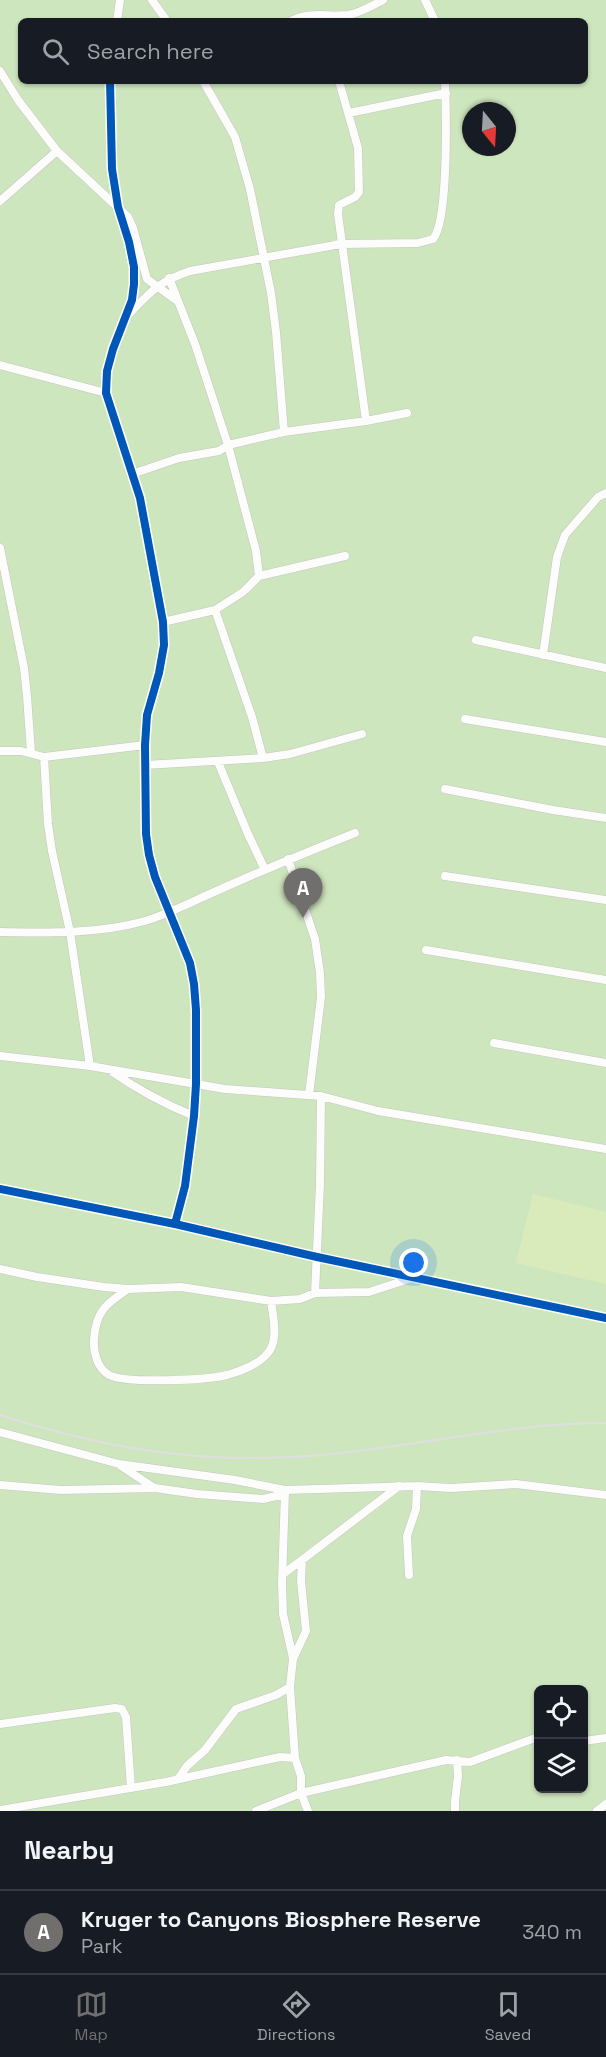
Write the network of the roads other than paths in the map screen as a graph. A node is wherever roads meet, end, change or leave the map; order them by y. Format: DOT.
graph roads {
  1 [pos="120,0"];
  2 [pos="152,0"];
  3 [pos="383,0"];
  4 [pos="425,0"];
  5 [pos="117,18"];
  6 [pos="165,18"];
  7 [pos="310,18"];
  8 [pos="434,18"];
  9 [pos="0,72"];
  10 [pos="110,84"];
  11 [pos="205,84"];
  12 [pos="340,84"];
  13 [pos="445,84"];
  14 [pos="446,93"];
  15 [pos="349,113"];
  16 [pos="57,151"];
  17 [pos="0,201"];
  18 [pos="118,207"];
  19 [pos="341,244"];
  20 [pos="263,258"];
  21 [pos="169,278"];
  22 [pos="157,286"];
  23 [pos="178,302"];
  24 [pos="126,317"];
  25 [pos="0,365"];
  26 [pos="106,393"];
  27 [pos="407,413"];
  28 [pos="366,421"];
  29 [pos="284,432"];
  30 [pos="228,446"];
  31 [pos="132,474"];
  32 [pos="606,493"];
  33 [pos="0,548"];
  34 [pos="345,556"];
  35 [pos="259,576"];
  36 [pos="215,610"];
  37 [pos="164,622"];
  38 [pos="476,640"];
  39 [pos="543,655"];
  40 [pos="606,668"];
  41 [pos="465,719"];
  42 [pos="362,734"];
  43 [pos="606,742"];
  44 [pos="145,745"];
  45 [pos="0,751"];
  46 [pos="31,752"];
  47 [pos="44,758"];
  48 [pos="263,758"];
  49 [pos="218,762"];
  50 [pos="145,765"];
  51 [pos="445,789"];
  52 [pos="606,818"];
  53 [pos="355,833"];
  54 [pos="288,859"];
  55 [pos="265,870"];
  56 [pos="445,876"];
  57 [pos="606,900"];
  58 [pos="169,912"];
  59 [pos="0,932"];
  60 [pos="70,932"];
  61 [pos="426,950"];
  62 [pos="606,980"];
  63 [pos="494,1043"];
  64 [pos="0,1056"];
  65 [pos="606,1064"];
  66 [pos="90,1066"];
  67 [pos="108,1070"];
  68 [pos="196,1084"];
  69 [pos="309,1095"];
  70 [pos="321,1096"];
  71 [pos="194,1116"];
  72 [pos="606,1149"];
  73 [pos="0,1189"];
  74 [pos="175,1224"];
  75 [pos="317,1257"];
  76 [pos="0,1269"];
  77 [pos="414,1277"];
  78 [pos="128,1289"];
  79 [pos="315,1293"];
  80 [pos="271,1301"];
  81 [pos="606,1318"];
  82 [pos="0,1432"];
  83 [pos="119,1464"];
  84 [pos="0,1485"];
  85 [pos="399,1486"];
  86 [pos="417,1486"];
  87 [pos="155,1488"];
  88 [pos="285,1492"];
  89 [pos="606,1495"];
  90 [pos="302,1560"];
  91 [pos="283,1574"];
  92 [pos="409,1575"];
  93 [pos="293,1659"];
  94 [pos="291,1687"];
  95 [pos="0,1724"];
  96 [pos="534,1738"];
  97 [pos="606,1738"];
  98 [pos="588,1740"];
  99 [pos="295,1758"];
  100 [pos="457,1760"];
  101 [pos="178,1779"];
  102 [pos="131,1788"];
  103 [pos="301,1793"];
  104 [pos="606,1804"];
  105 [pos="0,1810"];
  106 [pos="256,1811"];
  107 [pos="308,1811"];
  108 [pos="455,1811"];
  109 [pos="597,1811"];
  1 -- 5 [label="street"];
  2 -- 6 [label="street"];
  3 -- 7 [label="street"];
  4 -- 8 [label="street"];
  9 -- 16 [label="street"];
  10 -- 18 [label="street"];
  11 -- 20 [label="street"];
  12 -- 15 [label="street"];
  13 -- 14 [label="street"];
  14 -- 15 [label="street"];
  14 -- 19 [label="street"];
  15 -- 19 [label="street"];
  16 -- 17 [label="street"];
  16 -- 18 [label="street"];
  18 -- 22 [label="street"];
  18 -- 24 [label="street"];
  19 -- 20 [label="street"];
  19 -- 28 [label="street"];
  20 -- 21 [label="street"];
  20 -- 29 [label="street"];
  21 -- 22 [label="street"];
  21 -- 23 [label="street"];
  22 -- 23 [label="street"];
  22 -- 24 [label="street"];
  23 -- 30 [label="street"];
  24 -- 26 [label="street"];
  25 -- 26 [label="street"];
  26 -- 31 [label="street"];
  27 -- 28 [label="street"];
  28 -- 29 [label="street"];
  29 -- 30 [label="street"];
  30 -- 31 [label="street"];
  30 -- 35 [label="street"];
  31 -- 37 [label="street"];
  32 -- 39 [label="street"];
  33 -- 46 [label="street"];
  34 -- 35 [label="street"];
  35 -- 36 [label="street"];
  36 -- 37 [label="street"];
  36 -- 48 [label="street"];
  37 -- 44 [label="street"];
  38 -- 39 [label="street"];
  39 -- 40 [label="street"];
  41 -- 43 [label="street"];
  42 -- 48 [label="street"];
  44 -- 47 [label="street"];
  44 -- 50 [label="street"];
  45 -- 46 [label="street"];
  46 -- 47 [label="street"];
  47 -- 60 [label="street"];
  48 -- 49 [label="street"];
  49 -- 50 [label="street"];
  49 -- 55 [label="street"];
  50 -- 58 [label="street"];
  51 -- 52 [label="street"];
  53 -- 54 [label="street"];
  54 -- 55 [label="street"];
  54 -- 69 [label="street"];
  55 -- 58 [label="street"];
  56 -- 57 [label="street"];
  58 -- 60 [label="street"];
  58 -- 68 [label="street"];
  59 -- 60 [label="street"];
  60 -- 66 [label="street"];
  61 -- 62 [label="street"];
  63 -- 65 [label="street"];
  64 -- 66 [label="street"];
  66 -- 67 [label="street"];
  67 -- 68 [label="street"];
  67 -- 71 [label="street"];
  68 -- 69 [label="street"];
  68 -- 71 [label="street"];
  69 -- 70 [label="street"];
  70 -- 72 [label="street"];
  70 -- 75 [label="street"];
  71 -- 74 [label="street"];
  73 -- 74 [label="street"];
  74 -- 75 [label="street"];
  75 -- 77 [label="street"];
  75 -- 79 [label="street"];
  76 -- 78 [label="street"];
  77 -- 79 [label="street"];
  77 -- 81 [label="street"];
  78 -- 80 [label="street"];
  78 -- 80 [label="street"];
  79 -- 80 [label="street"];
  82 -- 83 [label="street"];
  83 -- 87 [label="street"];
  83 -- 88 [label="street"];
  84 -- 87 [label="street"];
  85 -- 86 [label="street"];
  85 -- 88 [label="street"];
  85 -- 90 [label="street"];
  86 -- 89 [label="street"];
  86 -- 92 [label="street"];
  87 -- 88 [label="street"];
  88 -- 91 [label="street"];
  90 -- 91 [label="street"];
  90 -- 93 [label="street"];
  91 -- 93 [label="street"];
  93 -- 94 [label="street"];
  94 -- 99 [label="street"];
  94 -- 101 [label="street"];
  95 -- 102 [label="street"];
  96 -- 100 [label="street"];
  97 -- 98 [label="street"];
  99 -- 101 [label="street"];
  99 -- 103 [label="street"];
  100 -- 103 [label="street"];
  100 -- 108 [label="street"];
  101 -- 102 [label="street"];
  102 -- 105 [label="street"];
  103 -- 106 [label="street"];
  103 -- 107 [label="street"];
  104 -- 109 [label="street"];
}
